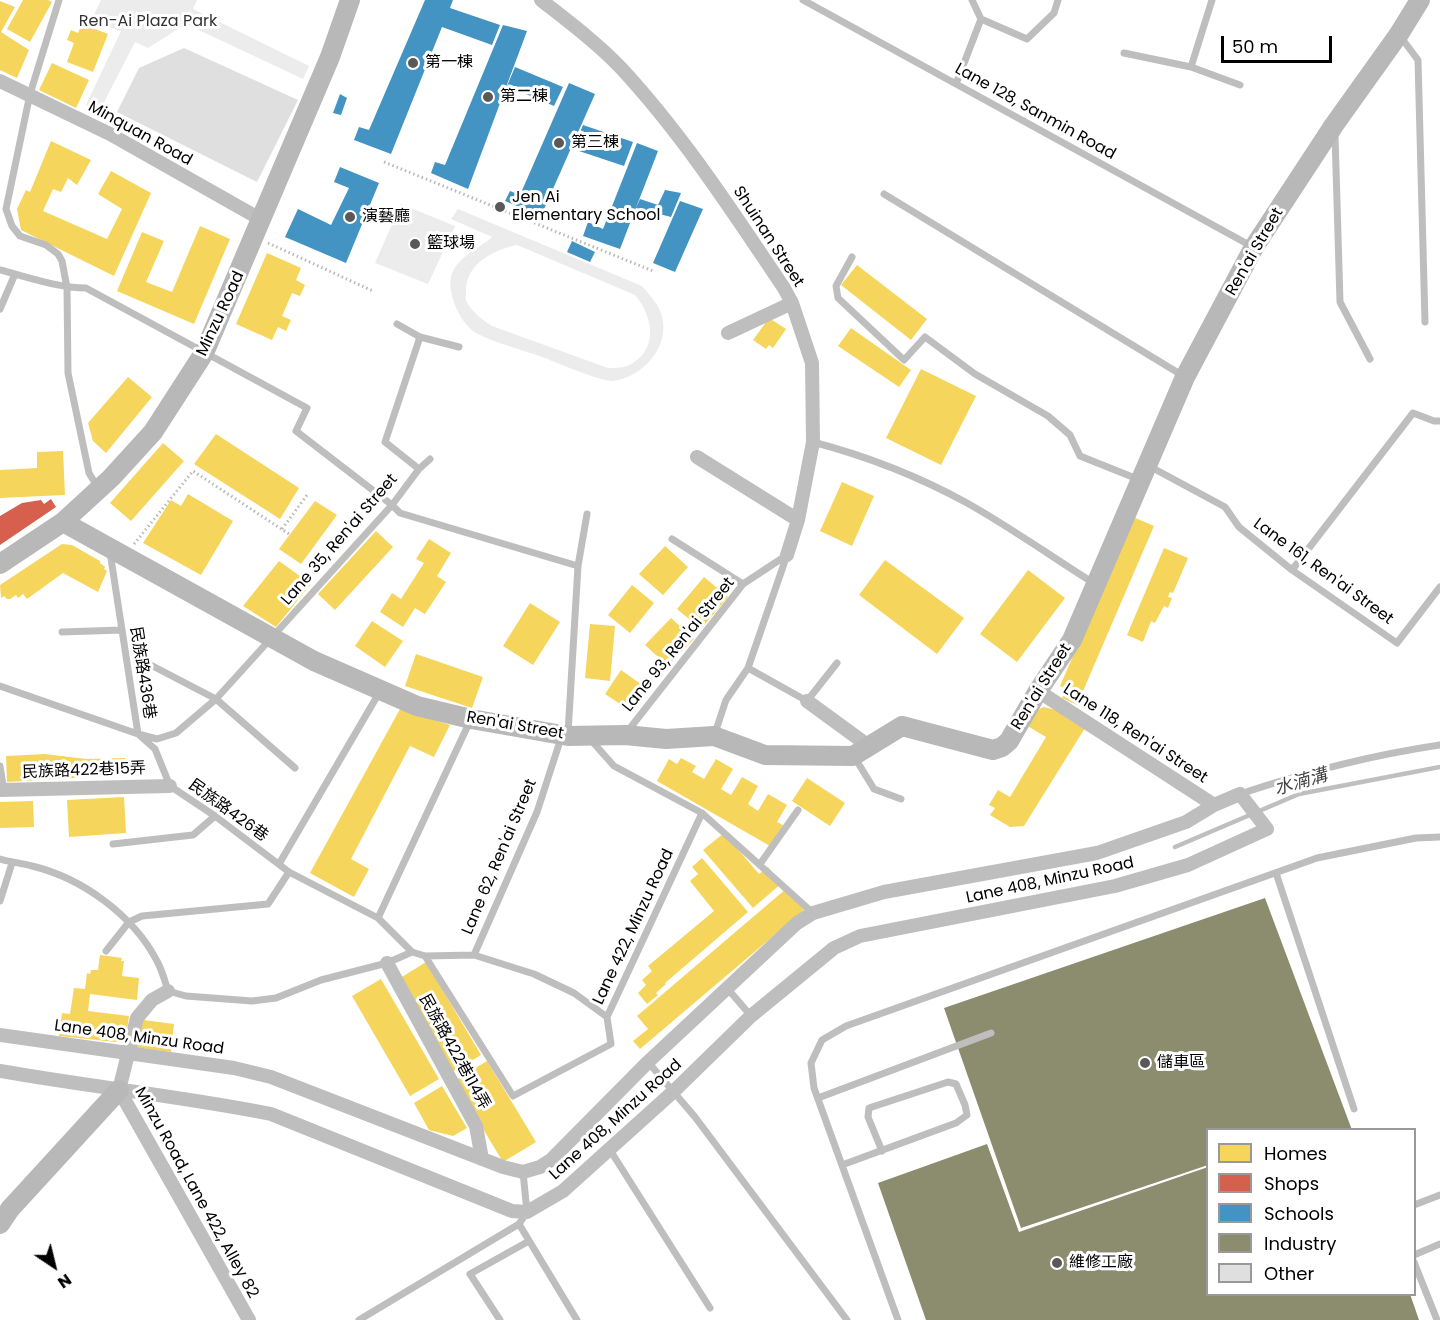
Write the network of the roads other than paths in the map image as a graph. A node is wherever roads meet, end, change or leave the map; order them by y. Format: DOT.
graph roads {
  1 [pos="59,0"];
  2 [pos="350,0"];
  3 [pos="541,0"];
  4 [pos="803,0"];
  5 [pos="972,0"];
  6 [pos="1058,0"];
  7 [pos="1212,0"];
  8 [pos="1420,0"];
  9 [pos="981,19"];
  10 [pos="1399,34"];
  11 [pos="1124,53"];
  12 [pos="1191,67"];
  13 [pos="0,81"];
  14 [pos="956,84"];
  15 [pos="1240,85"];
  16 [pos="30,94"];
  17 [pos="1334,125"];
  18 [pos="884,194"];
  19 [pos="262,220"];
  20 [pos="1254,247"];
  21 [pos="852,258"];
  22 [pos="0,270"];
  23 [pos="15,274"];
  24 [pos="67,288"];
  25 [pos="792,303"];
  26 [pos="0,309"];
  27 [pos="1425,322"];
  28 [pos="397,324"];
  29 [pos="728,333"];
  30 [pos="420,337"];
  31 [pos="459,347"];
  32 [pos="204,353"];
  33 [pos="1370,359"];
  34 [pos="1185,377"];
  35 [pos="1440,421"];
  36 [pos="813,442"];
  37 [pos="697,456"];
  38 [pos="430,459"];
  39 [pos="419,469"];
  40 [pos="1143,472"];
  41 [pos="99,490"];
  42 [pos="392,505"];
  43 [pos="587,514"];
  44 [pos="798,520"];
  45 [pos="63,522"];
  46 [pos="672,539"];
  47 [pos="116,553"];
  48 [pos="787,555"];
  49 [pos="0,564"];
  50 [pos="578,566"];
  51 [pos="1292,570"];
  52 [pos="1095,584"];
  53 [pos="743,585"];
  54 [pos="1440,587"];
  55 [pos="121,630"];
  56 [pos="62,632"];
  57 [pos="273,637"];
  58 [pos="145,662"];
  59 [pos="837,663"];
  60 [pos="748,668"];
  61 [pos="0,686"];
  62 [pos="381,691"];
  63 [pos="1038,691"];
  64 [pos="216,699"];
  65 [pos="807,701"];
  66 [pos="471,719"];
  67 [pos="138,734"];
  68 [pos="625,735"];
  69 [pos="572,736"];
  70 [pos="714,736"];
  71 [pos="1440,745"];
  72 [pos="862,751"];
  73 [pos="0,766"];
  74 [pos="295,768"];
  75 [pos="170,786"];
  76 [pos="2,791"];
  77 [pos="1240,794"];
  78 [pos="901,798"];
  79 [pos="1214,805"];
  80 [pos="798,810"];
  81 [pos="702,813"];
  82 [pos="215,816"];
  83 [pos="1440,837"];
  84 [pos="113,844"];
  85 [pos="0,860"];
  86 [pos="12,863"];
  87 [pos="279,864"];
  88 [pos="760,864"];
  89 [pos="289,872"];
  90 [pos="1276,873"];
  91 [pos="0,901"];
  92 [pos="813,913"];
  93 [pos="378,918"];
  94 [pos="129,922"];
  95 [pos="106,951"];
  96 [pos="412,952"];
  97 [pos="474,955"];
  98 [pos="425,956"];
  99 [pos="387,963"];
  100 [pos="727,988"];
  101 [pos="168,991"];
  102 [pos="751,1016"];
  103 [pos="607,1017"];
  104 [pos="991,1033"];
  105 [pos="0,1035"];
  106 [pos="128,1053"];
  107 [pos="648,1062"];
  108 [pos="0,1071"];
  109 [pos="119,1090"];
  110 [pos="674,1091"];
  111 [pos="818,1098"];
  112 [pos="1354,1109"];
  113 [pos="610,1149"];
  114 [pos="882,1151"];
  115 [pos="482,1159"];
  116 [pos="842,1166"];
  117 [pos="523,1172"];
  118 [pos="1440,1195"];
  119 [pos="1416,1203"];
  120 [pos="527,1212"];
  121 [pos="0,1224"];
  122 [pos="519,1224"];
  123 [pos="529,1241"];
  124 [pos="1440,1244"];
  125 [pos="1416,1254"];
  126 [pos="1416,1267"];
  127 [pos="710,1308"];
  128 [pos="249,1320"];
  129 [pos="359,1320"];
  130 [pos="500,1320"];
  131 [pos="577,1320"];
  132 [pos="847,1320"];
  133 [pos="898,1320"];
  134 [pos="1437,1320"];
  1 -- 16 [label="lane"];
  2 -- 19 [label="street, Minzu Road"];
  3 -- 25 [label="street, Shuinan Street"];
  4 -- 14 [label="lane, Lane 128, Sanmin Road"];
  5 -- 9 [label="lane"];
  6 -- 9 [label="lane"];
  7 -- 12 [label="lane"];
  8 -- 10 [label="street, Ren'ai Street"];
  9 -- 14 [label="lane"];
  10 -- 17 [label="street, Ren'ai Street"];
  10 -- 27 [label="lane"];
  11 -- 12 [label="lane"];
  12 -- 15 [label="lane"];
  13 -- 16 [label="street, Minquan Road"];
  14 -- 20 [label="lane, Lane 128, Sanmin Road"];
  16 -- 19 [label="street, Minquan Road"];
  16 -- 24 [label="lane"];
  17 -- 20 [label="street, Ren'ai Street"];
  17 -- 33 [label="lane"];
  18 -- 34 [label="lane"];
  19 -- 32 [label="street, Minzu Road"];
  20 -- 34 [label="street, Ren'ai Street"];
  21 -- 40 [label="lane, Lane 161, Ren'ai Street"];
  22 -- 23 [label="lane"];
  23 -- 24 [label="lane"];
  23 -- 26 [label="lane"];
  24 -- 32 [label="lane"];
  24 -- 41 [label="lane"];
  25 -- 29 [label="street"];
  25 -- 36 [label="street, Shuinan Street"];
  28 -- 30 [label="lane"];
  30 -- 31 [label="lane"];
  30 -- 39 [label="lane, Lane 35, Ren'ai Street"];
  32 -- 41 [label="street, Minzu Road"];
  32 -- 42 [label="lane"];
  34 -- 40 [label="street, Ren'ai Street"];
  35 -- 51 [label="lane"];
  36 -- 44 [label="street, Shuinan Street"];
  36 -- 52 [label="lane"];
  37 -- 44 [label="street"];
  38 -- 39 [label="lane"];
  39 -- 42 [label="lane, Lane 35, Ren'ai Street"];
  40 -- 51 [label="lane, Lane 161, Ren'ai Street"];
  40 -- 52 [label="street, Ren'ai Street"];
  41 -- 45 [label="street, Minzu Road"];
  42 -- 50 [label="lane"];
  42 -- 57 [label="lane, Lane 35, Ren'ai Street"];
  43 -- 50 [label="lane, Lane 62, Ren'ai Street"];
  44 -- 48 [label="street, Shuinan Street"];
  45 -- 47 [label="street, Ren'ai Street"];
  45 -- 49 [label="street, Minzu Road"];
  46 -- 53 [label="lane"];
  47 -- 55 [label="lane, 民族路436巷"];
  47 -- 57 [label="street, Ren'ai Street"];
  48 -- 53 [label="lane, Lane 93, Ren'ai Street"];
  48 -- 60 [label="lane"];
  50 -- 69 [label="lane, Lane 62, Ren'ai Street"];
  51 -- 54 [label="lane, Lane 161, Ren'ai Street"];
  52 -- 63 [label="street, Ren'ai Street"];
  53 -- 68 [label="lane, Lane 93, Ren'ai Street"];
  55 -- 56 [label="lane"];
  55 -- 67 [label="lane, 民族路436巷"];
  57 -- 62 [label="street, Ren'ai Street"];
  57 -- 64 [label="lane, 民族路436巷"];
  58 -- 64 [label="lane"];
  59 -- 65 [label="lane"];
  60 -- 65 [label="lane"];
  60 -- 70 [label="lane"];
  61 -- 67 [label="lane, 民族路426巷"];
  62 -- 66 [label="street, Ren'ai Street"];
  62 -- 87 [label="lane"];
  63 -- 72 [label="street, Ren'ai Street"];
  63 -- 79 [label="street, Lane 118, Ren'ai Street"];
  64 -- 67 [label="lane, 民族路436巷"];
  64 -- 74 [label="lane"];
  65 -- 72 [label="street"];
  66 -- 69 [label="street, Ren'ai Street"];
  66 -- 93 [label="lane"];
  67 -- 75 [label="lane, 民族路426巷"];
  68 -- 69 [label="street, Ren'ai Street"];
  68 -- 70 [label="street, Ren'ai Street"];
  69 -- 81 [label="lane"];
  69 -- 97 [label="lane, Lane 62, Ren'ai Street"];
  70 -- 72 [label="street, Ren'ai Street"];
  71 -- 77 [label="lane"];
  72 -- 78 [label="lane"];
  73 -- 76 [label="lane"];
  75 -- 76 [label="street, 民族路422巷15弄"];
  75 -- 82 [label="lane, 民族路426巷"];
  77 -- 79 [label="street, Lane 408, Minzu Road"];
  77 -- 102 [label="street, Lane 408, Minzu Road"];
  79 -- 92 [label="street, Lane 408, Minzu Road"];
  80 -- 88 [label="lane"];
  81 -- 88 [label="lane"];
  81 -- 103 [label="lane, Lane 422, Minzu Road"];
  82 -- 84 [label="lane"];
  82 -- 87 [label="lane, 民族路426巷"];
  83 -- 90 [label="lane"];
  85 -- 86 [label="lane"];
  86 -- 91 [label="lane"];
  86 -- 94 [label="lane"];
  87 -- 89 [label="lane, 民族路426巷"];
  88 -- 92 [label="lane"];
  89 -- 93 [label="lane, 民族路426巷"];
  89 -- 94 [label="lane"];
  90 -- 111 [label="lane"];
  90 -- 112 [label="lane"];
  92 -- 100 [label="street, Lane 408, Minzu Road"];
  93 -- 96 [label="lane, 民族路426巷"];
  94 -- 95 [label="lane"];
  94 -- 101 [label="lane"];
  96 -- 98 [label="lane, Lane 422, Minzu Road"];
  96 -- 99 [label="lane"];
  97 -- 98 [label="lane, Lane 422, Minzu Road"];
  97 -- 103 [label="lane, Lane 422, Minzu Road"];
  98 -- 103 [label="lane"];
  99 -- 101 [label="lane"];
  99 -- 115 [label="street, 民族路422巷114弄"];
  100 -- 102 [label="lane"];
  100 -- 107 [label="street, Lane 408, Minzu Road"];
  101 -- 106 [label="street, Minzu Road, Lane 422, Alley 82"];
  102 -- 110 [label="street, Lane 408, Minzu Road"];
  104 -- 111 [label="lane"];
  105 -- 106 [label="street, Lane 408, Minzu Road"];
  106 -- 109 [label="street, Minzu Road, Lane 422, Alley 82"];
  106 -- 115 [label="street, Lane 408, Minzu Road"];
  107 -- 110 [label="lane"];
  107 -- 117 [label="street, Lane 408, Minzu Road"];
  108 -- 109 [label="street"];
  109 -- 120 [label="street"];
  109 -- 121 [label="street"];
  109 -- 128 [label="street, Minzu Road, Lane 422, Alley 82"];
  110 -- 113 [label="street, Lane 408, Minzu Road"];
  110 -- 132 [label="lane"];
  111 -- 116 [label="lane"];
  113 -- 120 [label="street, Lane 408, Minzu Road"];
  113 -- 127 [label="lane"];
  114 -- 114 [label="lane"];
  114 -- 116 [label="lane"];
  115 -- 117 [label="street, Lane 408, Minzu Road"];
  116 -- 133 [label="lane"];
  117 -- 120 [label="lane"];
  118 -- 119 [label="lane"];
  120 -- 122 [label="lane"];
  122 -- 123 [label="lane"];
  122 -- 129 [label="lane"];
  123 -- 130 [label="lane"];
  123 -- 131 [label="lane"];
  124 -- 125 [label="lane"];
  126 -- 134 [label="lane"];
}
